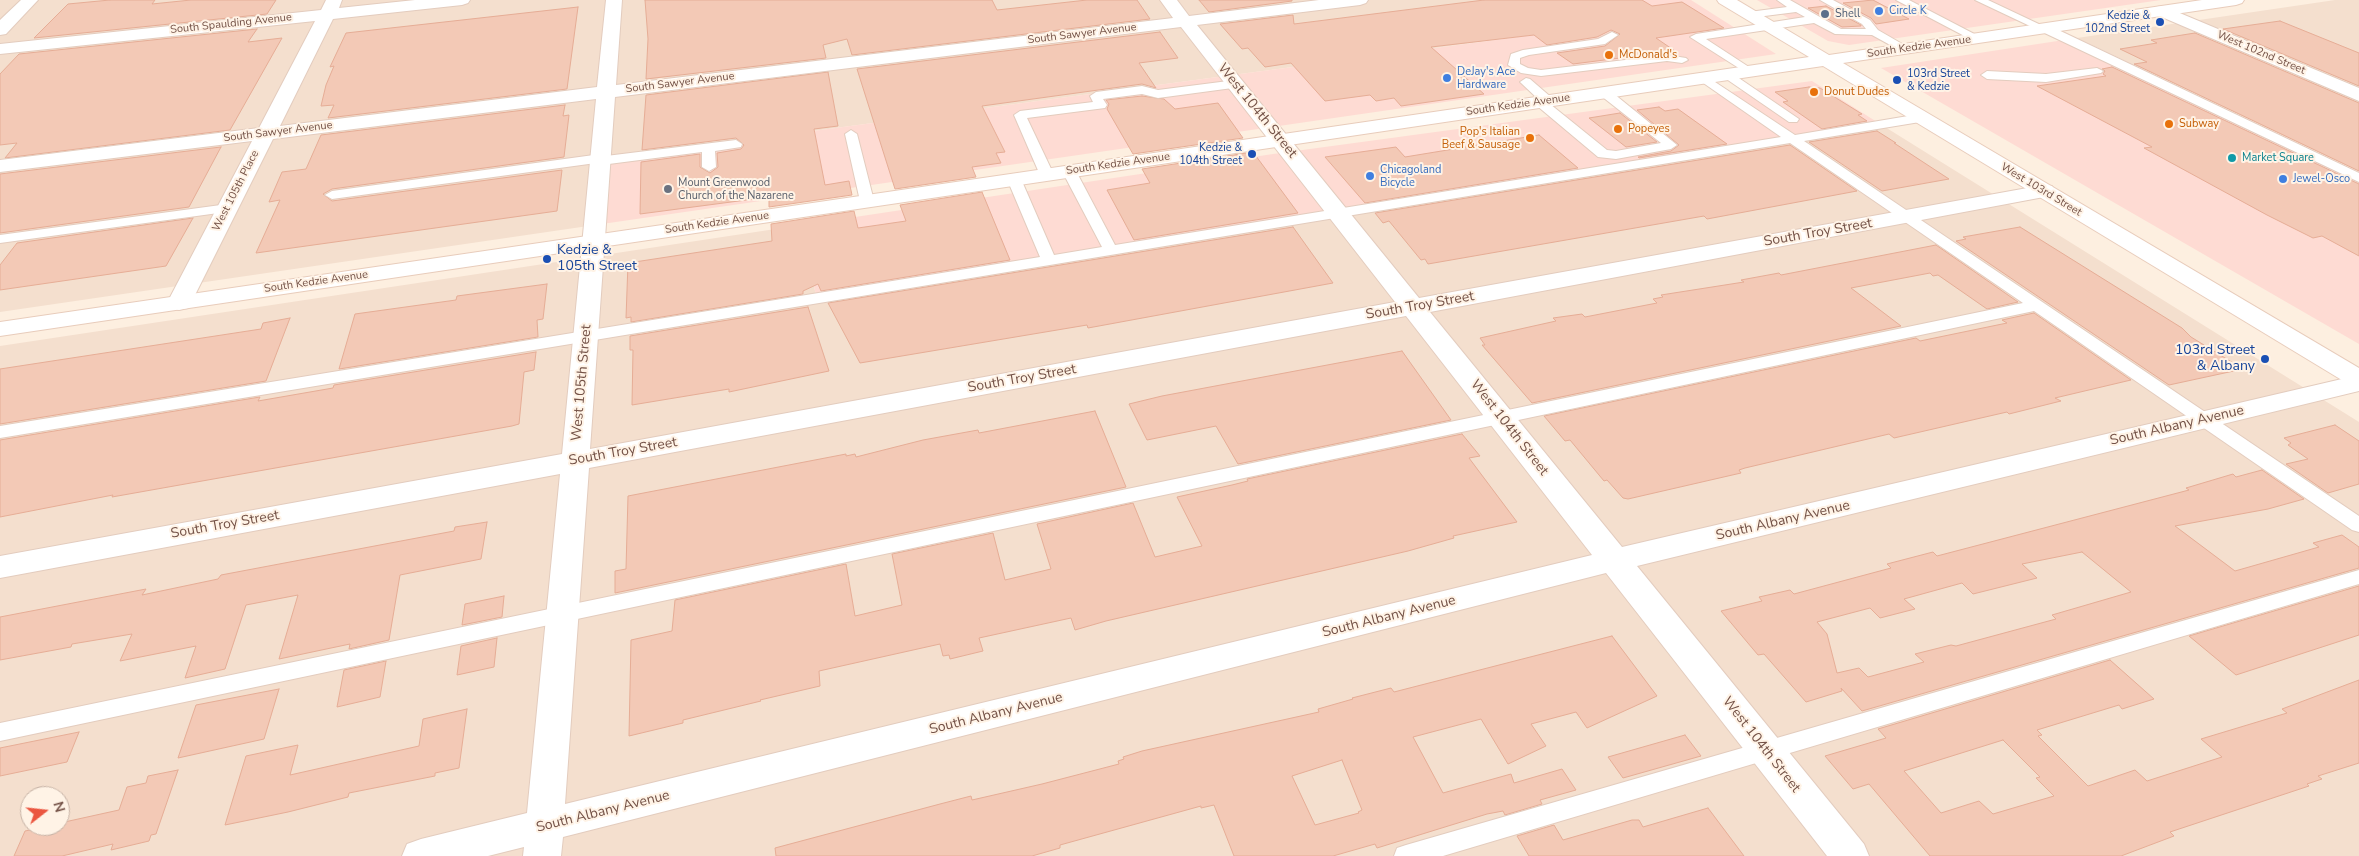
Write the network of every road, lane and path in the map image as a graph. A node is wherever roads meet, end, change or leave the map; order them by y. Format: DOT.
graph roads {
  1 [pos="30,0"];
  2 [pos="462,0"];
  3 [pos="614,0"];
  4 [pos="1168,0"];
  5 [pos="1360,0"];
  6 [pos="1724,0"];
  7 [pos="1782,0"];
  8 [pos="1825,0"];
  9 [pos="1901,0"];
  10 [pos="1980,0"];
  11 [pos="2236,0"];
  12 [pos="331,7"];
  13 [pos="1798,9"];
  14 [pos="2163,11"];
  15 [pos="1749,15"];
  16 [pos="1816,19"];
  17 [pos="1186,21"];
  18 [pos="1768,26"];
  19 [pos="2043,28"];
  20 [pos="0,30"];
  21 [pos="1874,32"];
  22 [pos="1612,36"];
  23 [pos="1976,38"];
  24 [pos="0,48"];
  25 [pos="1905,49"];
  26 [pos="1682,60"];
  27 [pos="1825,61"];
  28 [pos="1748,71"];
  29 [pos="2097,71"];
  30 [pos="1726,74"];
  31 [pos="1987,75"];
  32 [pos="1704,78"];
  33 [pos="1526,82"];
  34 [pos="1236,84"];
  35 [pos="606,92"];
  36 [pos="1604,92"];
  37 [pos="2359,95"];
  38 [pos="1544,101"];
  39 [pos="1920,118"];
  40 [pos="1793,119"];
  41 [pos="266,133"];
  42 [pos="851,134"];
  43 [pos="1794,138"];
  44 [pos="1281,140"];
  45 [pos="736,144"];
  46 [pos="708,148"];
  47 [pos="601,160"];
  48 [pos="0,166"];
  49 [pos="709,167"];
  50 [pos="1069,171"];
  51 [pos="1047,175"];
  52 [pos="2359,178"];
  53 [pos="1014,180"];
  54 [pos="2044,191"];
  55 [pos="332,195"];
  56 [pos="867,201"];
  57 [pos="228,208"];
  58 [pos="1339,214"];
  59 [pos="1908,216"];
  60 [pos="0,239"];
  61 [pos="594,241"];
  62 [pos="1110,251"];
  63 [pos="1049,261"];
  64 [pos="179,302"];
  65 [pos="2038,305"];
  66 [pos="1414,307"];
  67 [pos="0,329"];
  68 [pos="586,336"];
  69 [pos="2359,379"];
  70 [pos="2359,383"];
  71 [pos="1501,418"];
  72 [pos="2205,420"];
  73 [pos="0,432"];
  74 [pos="576,461"];
  75 [pos="2359,525"];
  76 [pos="1615,560"];
  77 [pos="0,566"];
  78 [pos="2359,577"];
  79 [pos="562,613"];
  80 [pos="0,732"];
  81 [pos="1766,751"];
  82 [pos="543,841"];
  83 [pos="421,856"];
  84 [pos="1406,856"];
  85 [pos="1850,856"];
  1 -- 20 [label="street"];
  2 -- 12 [label="street, South Spaulding Avenue"];
  3 -- 35 [label="street, West 105th Street"];
  4 -- 17 [label="street, West 104th Street"];
  5 -- 17 [label="street, South Sawyer Avenue"];
  6 -- 15 [label="street, West 103rd Street"];
  7 -- 13 [label="lane"];
  8 -- 21 [label="lane"];
  9 -- 23 [label="lane"];
  10 -- 19 [label="lane"];
  11 -- 14 [label="street, South Kedzie Avenue"];
  12 -- 24 [label="street, South Spaulding Avenue"];
  12 -- 41 [label="street, West 105th Place"];
  13 -- 15 [label="lane"];
  13 -- 16 [label="lane"];
  14 -- 19 [label="street, South Kedzie Avenue"];
  14 -- 37 [label="street, West 102nd Street"];
  15 -- 18 [label="street, West 103rd Street"];
  16 -- 18 [label="lane"];
  16 -- 21 [label="lane"];
  17 -- 34 [label="street, West 104th Street"];
  17 -- 35 [label="street, South Sawyer Avenue"];
  18 -- 27 [label="street, West 103rd Street"];
  18 -- 28 [label="lane"];
  19 -- 23 [label="street, South Kedzie Avenue"];
  19 -- 52 [label="lane"];
  21 -- 25 [label="lane"];
  22 -- 26 [label="lane"];
  23 -- 25 [label="street, South Kedzie Avenue"];
  25 -- 27 [label="street, South Kedzie Avenue"];
  27 -- 28 [label="street, South Kedzie Avenue"];
  27 -- 39 [label="street, West 103rd Street"];
  28 -- 30 [label="street, South Kedzie Avenue"];
  29 -- 31 [label="lane"];
  30 -- 32 [label="street, South Kedzie Avenue"];
  30 -- 40 [label="lane"];
  32 -- 36 [label="street, South Kedzie Avenue"];
  32 -- 43 [label="lane"];
  33 -- 38 [label="lane"];
  34 -- 44 [label="street, West 104th Street"];
  34 -- 51 [label="lane"];
  35 -- 41 [label="street, South Sawyer Avenue"];
  35 -- 47 [label="street, West 105th Street"];
  36 -- 38 [label="street, South Kedzie Avenue"];
  36 -- 38 [label="lane"];
  38 -- 44 [label="street, South Kedzie Avenue"];
  39 -- 43 [label="lane"];
  39 -- 54 [label="street, West 103rd Street"];
  41 -- 48 [label="street, South Sawyer Avenue"];
  41 -- 57 [label="street, West 105th Place"];
  42 -- 56 [label="lane"];
  43 -- 58 [label="lane"];
  43 -- 59 [label="lane"];
  44 -- 50 [label="street, South Kedzie Avenue"];
  44 -- 58 [label="street, West 104th Street"];
  45 -- 46 [label="lane"];
  46 -- 47 [label="lane"];
  46 -- 49 [label="lane"];
  47 -- 55 [label="lane"];
  47 -- 61 [label="street, West 105th Street"];
  50 -- 51 [label="street, South Kedzie Avenue"];
  50 -- 62 [label="lane"];
  51 -- 53 [label="street, South Kedzie Avenue"];
  53 -- 56 [label="street, South Kedzie Avenue"];
  53 -- 63 [label="lane"];
  54 -- 59 [label="street, South Troy Street"];
  54 -- 69 [label="street, West 103rd Street"];
  56 -- 61 [label="street, South Kedzie Avenue"];
  57 -- 60 [label="lane"];
  57 -- 64 [label="street, West 105th Place"];
  58 -- 62 [label="lane"];
  58 -- 66 [label="street, West 104th Street"];
  59 -- 65 [label="lane"];
  59 -- 66 [label="street, South Troy Street"];
  61 -- 64 [label="street, South Kedzie Avenue"];
  61 -- 68 [label="street, West 105th Street"];
  62 -- 63 [label="lane"];
  63 -- 68 [label="lane"];
  64 -- 67 [label="street, South Kedzie Avenue"];
  65 -- 71 [label="lane"];
  65 -- 72 [label="lane"];
  66 -- 71 [label="street, West 104th Street"];
  66 -- 74 [label="street, South Troy Street"];
  68 -- 73 [label="lane"];
  68 -- 74 [label="street, West 105th Street"];
  70 -- 72 [label="street, South Albany Avenue"];
  71 -- 76 [label="street, West 104th Street"];
  71 -- 79 [label="lane"];
  72 -- 75 [label="lane"];
  72 -- 76 [label="street, South Albany Avenue"];
  74 -- 77 [label="street, South Troy Street"];
  74 -- 79 [label="street, West 105th Street"];
  76 -- 81 [label="street, West 104th Street"];
  76 -- 82 [label="street, South Albany Avenue"];
  78 -- 81 [label="lane"];
  79 -- 80 [label="lane"];
  79 -- 82 [label="street, West 105th Street"];
  81 -- 84 [label="lane"];
  81 -- 85 [label="street, West 104th Street"];
  82 -- 83 [label="street, South Albany Avenue"];
}
